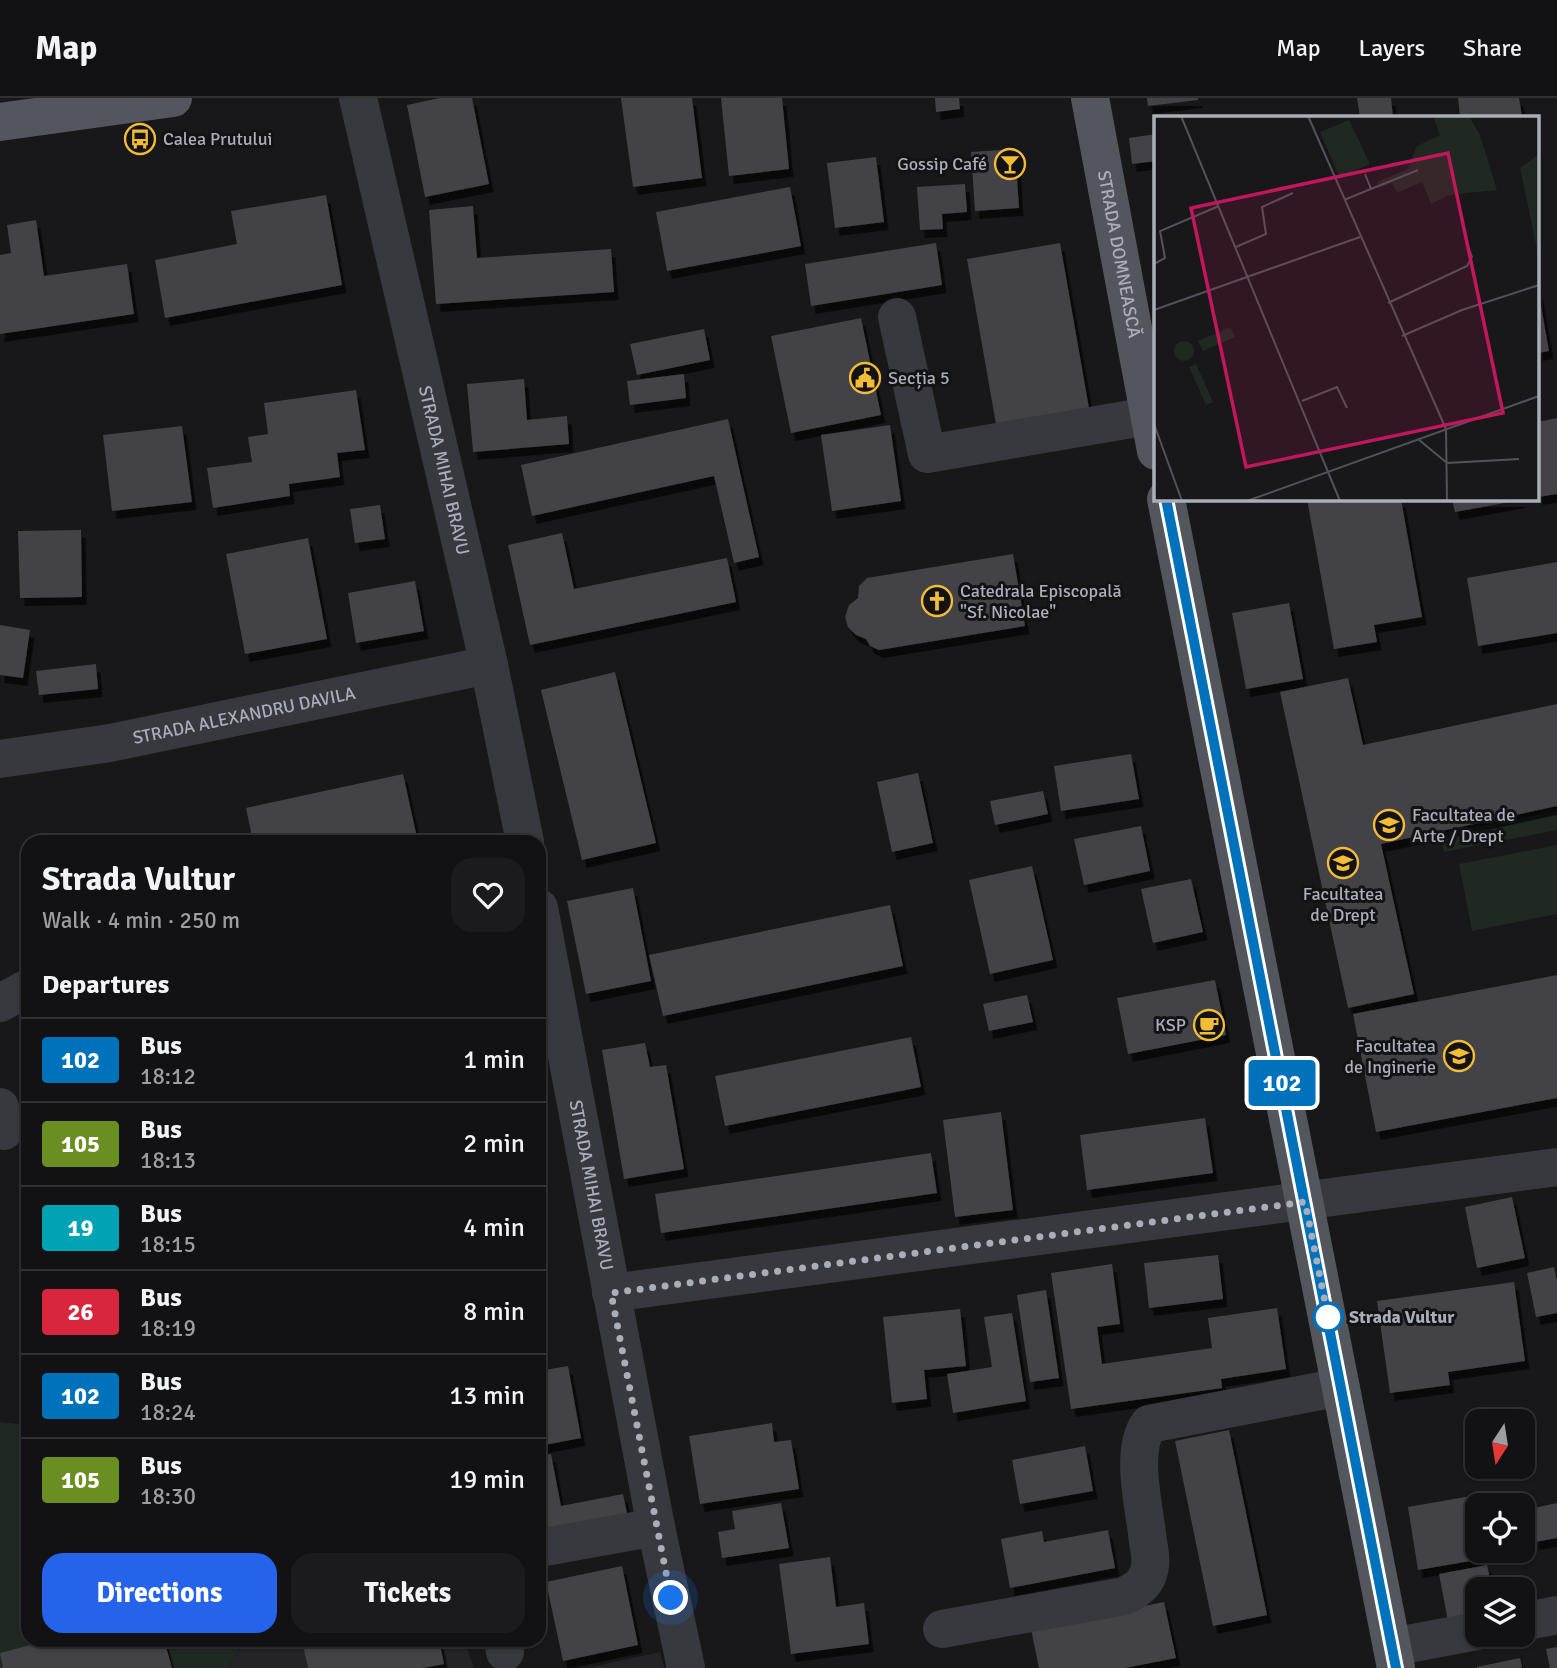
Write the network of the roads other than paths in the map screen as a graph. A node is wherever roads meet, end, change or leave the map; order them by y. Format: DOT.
graph roads {
  1 [pos="173,98"];
  2 [pos="358,98"];
  3 [pos="1090,98"];
  4 [pos="0,122"];
  5 [pos="897,317"];
  6 [pos="1153,434"];
  7 [pos="1166,500"];
  8 [pos="489,665"];
  9 [pos="0,759"];
  10 [pos="524,835"];
  11 [pos="546,945"];
  12 [pos="21,992"];
  13 [pos="0,1003"];
  14 [pos="1557,1167"];
  15 [pos="1305,1202"];
  16 [pos="611,1293"];
  17 [pos="1341,1387"];
  18 [pos="656,1527"];
  19 [pos="546,1547"];
  20 [pos="1557,1615"];
  21 [pos="1535,1619"];
  22 [pos="942,1629"];
  23 [pos="1465,1635"];
  24 [pos="1394,1657"];
  25 [pos="686,1668"];
  1 -- 4 [label="main road"];
  2 -- 8 [label="street, STRADA MIHAI BRAVU"];
  3 -- 6 [label="main road, STRADA DOMNEASCĂ"];
  5 -- 6 [label="street"];
  7 -- 15 [label="main road"];
  8 -- 9 [label="street, STRADA ALEXANDRU DAVILA"];
  8 -- 10 [label="street, STRADA MIHAI BRAVU"];
  11 -- 16 [label="street, STRADA MIHAI BRAVU"];
  12 -- 13 [label="street"];
  14 -- 15 [label="street"];
  15 -- 16 [label="street"];
  15 -- 17 [label="main road"];
  16 -- 18 [label="street, STRADA MIHAI BRAVU"];
  17 -- 22 [label="street"];
  17 -- 24 [label="main road"];
  18 -- 19 [label="street"];
  18 -- 25 [label="street, STRADA MIHAI BRAVU"];
  20 -- 21 [label="street"];
  23 -- 24 [label="street"];
}
